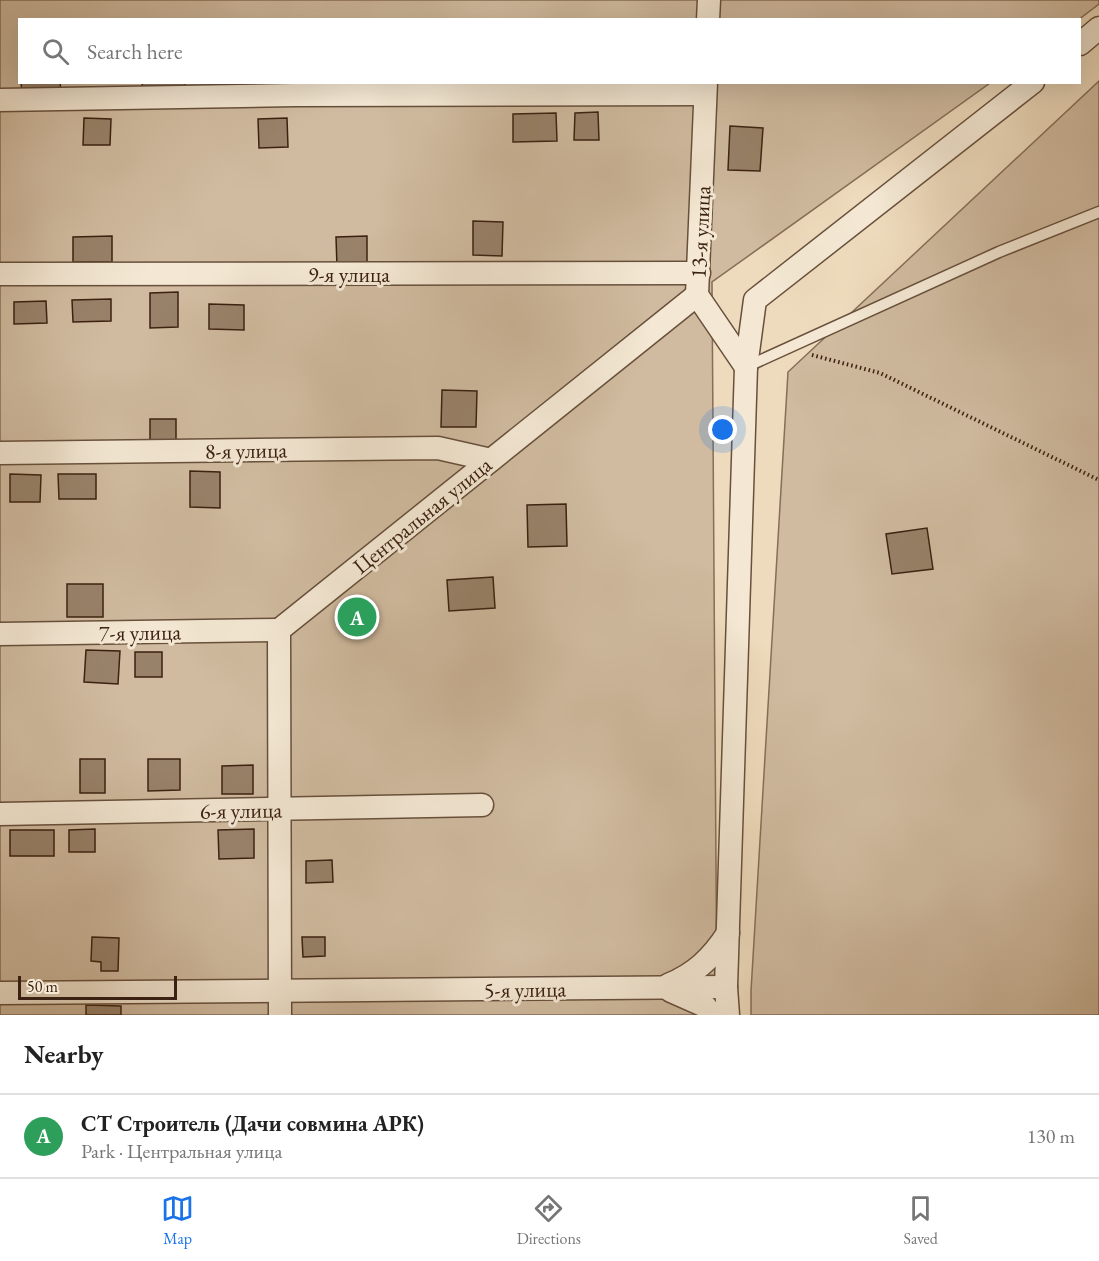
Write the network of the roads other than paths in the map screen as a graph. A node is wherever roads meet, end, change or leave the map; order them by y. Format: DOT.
graph roads {
  1 [pos="709,0"];
  2 [pos="708,18"];
  3 [pos="1099,28"];
  4 [pos="1081,43"];
  5 [pos="1030,84"];
  6 [pos="706,88"];
  7 [pos="0,100"];
  8 [pos="1099,212"];
  9 [pos="0,274"];
  10 [pos="698,284"];
  11 [pos="746,367"];
  12 [pos="0,453"];
  13 [pos="491,460"];
  14 [pos="279,630"];
  15 [pos="0,634"];
  16 [pos="482,805"];
  17 [pos="280,809"];
  18 [pos="0,814"];
  19 [pos="728,933"];
  20 [pos="726,987"];
  21 [pos="661,988"];
  22 [pos="280,991"];
  23 [pos="0,993"];
  24 [pos="280,1015"];
  25 [pos="712,1015"];
  26 [pos="728,1015"];
  1 -- 2 [label="street"];
  3 -- 4 [label="street"];
  5 -- 11 [label="street"];
  6 -- 7 [label="street"];
  6 -- 10 [label="street, 13-я улица"];
  8 -- 11 [label="lane"];
  9 -- 10 [label="street, 9-я улица"];
  10 -- 11 [label="street, 13-я улица"];
  10 -- 13 [label="street, Центральная улица"];
  11 -- 19 [label="street"];
  12 -- 13 [label="street, 8-я улица"];
  13 -- 14 [label="street, Центральная улица"];
  14 -- 15 [label="street, 7-я улица"];
  14 -- 17 [label="street"];
  16 -- 17 [label="street, 6-я улица"];
  17 -- 18 [label="street, 6-я улица"];
  17 -- 22 [label="street"];
  19 -- 20 [label="street"];
  19 -- 21 [label="street"];
  20 -- 21 [label="street, 5-я улица"];
  20 -- 26 [label="street"];
  21 -- 22 [label="street, 5-я улица"];
  21 -- 25 [label="street"];
  22 -- 23 [label="street, 5-я улица"];
  22 -- 24 [label="street"];
}
